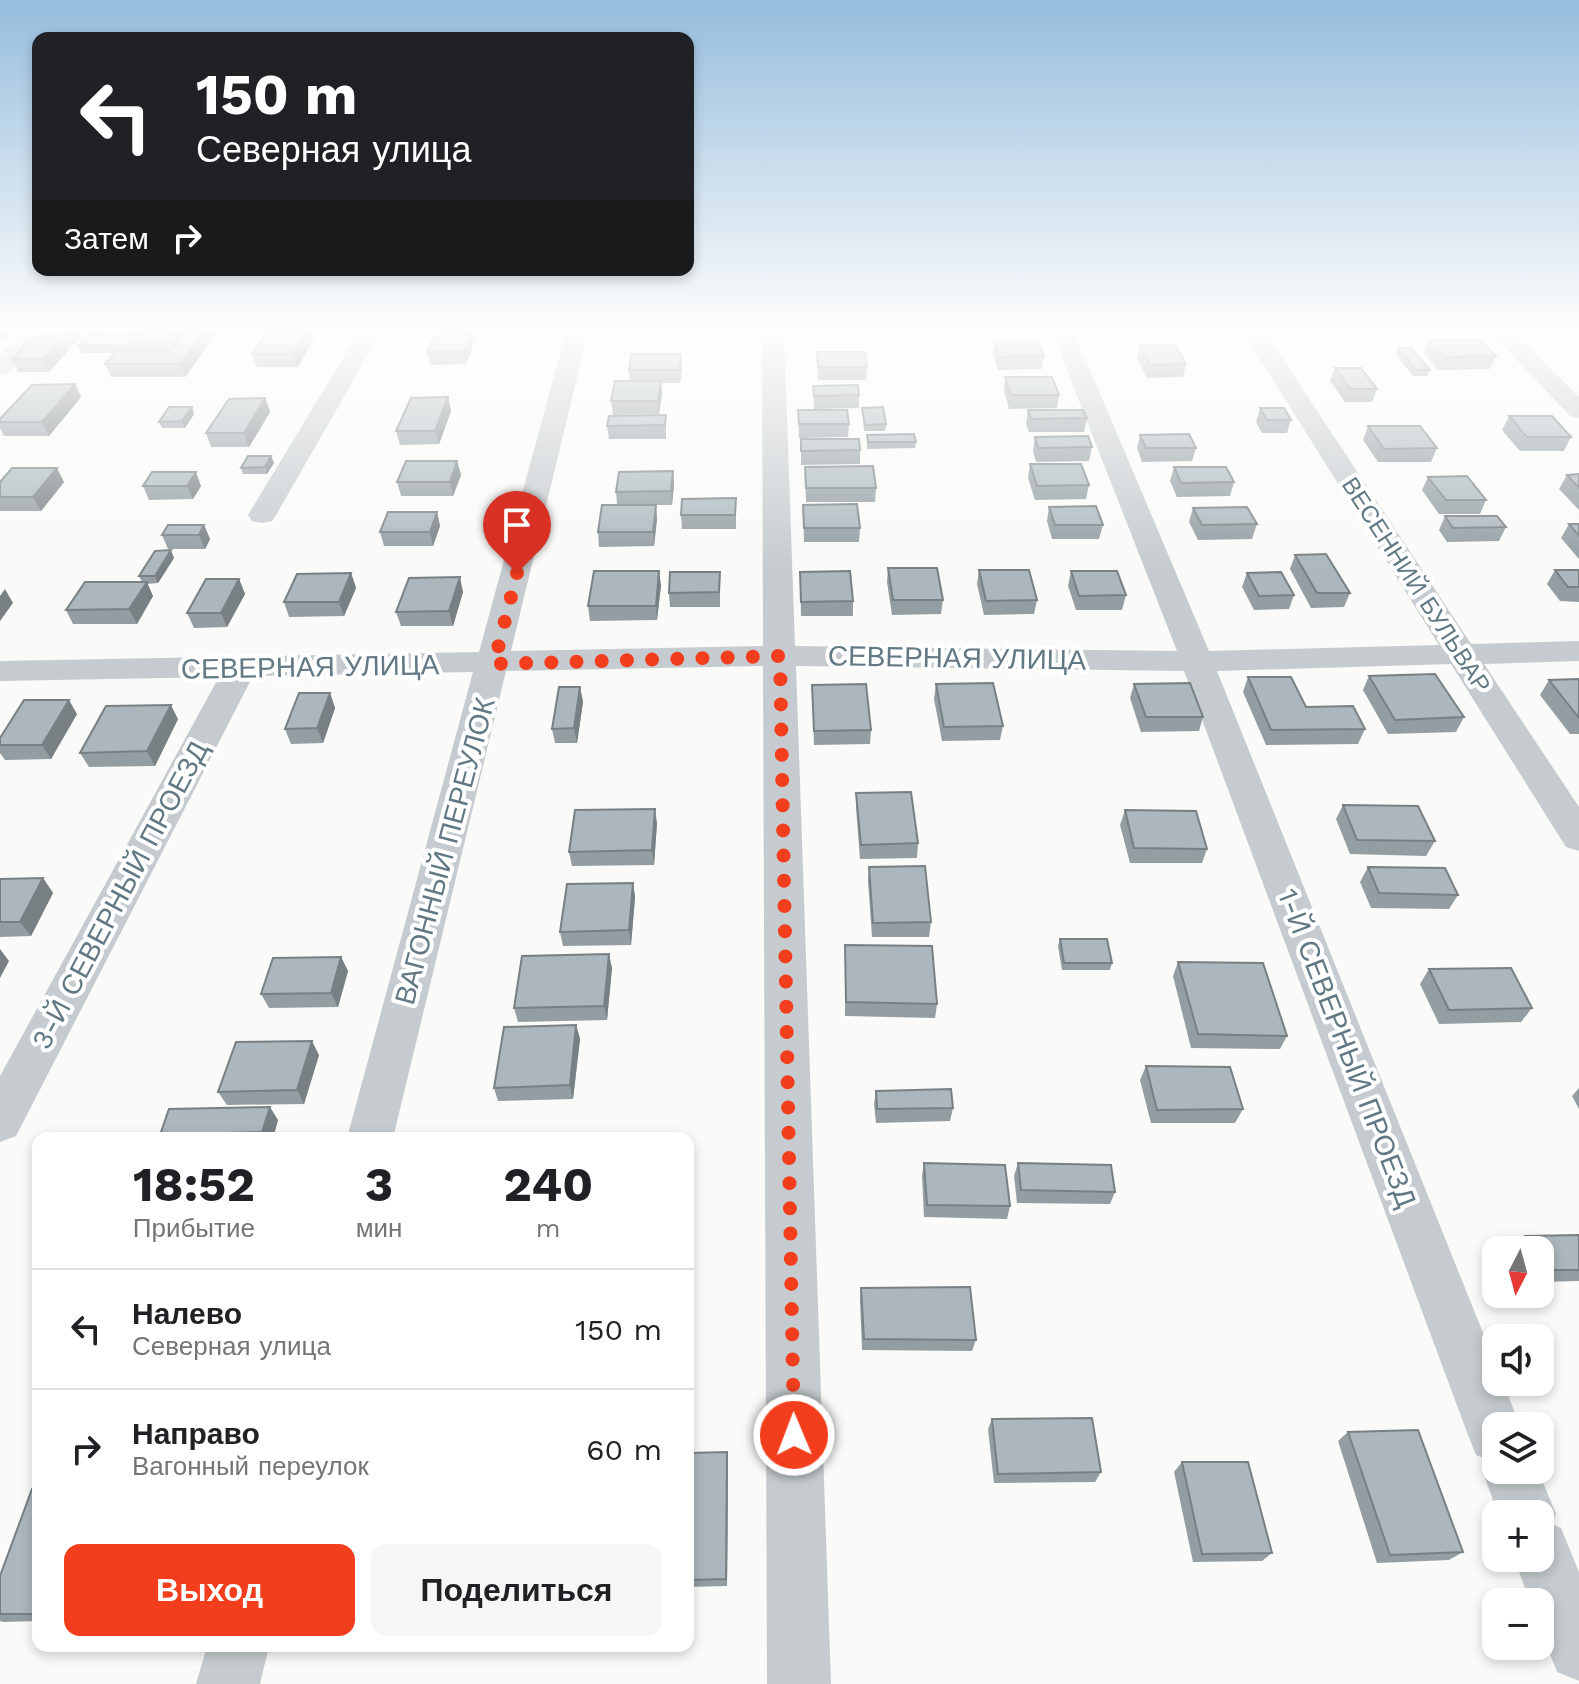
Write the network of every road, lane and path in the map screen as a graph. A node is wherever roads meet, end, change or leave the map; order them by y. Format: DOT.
graph roads {
  1 [pos="324,411"];
  2 [pos="557,411"];
  3 [pos="775,411"];
  4 [pos="1095,411"];
  5 [pos="1304,411"];
  6 [pos="262,515"];
  7 [pos="1579,651"];
  8 [pos="1458,652"];
  9 [pos="780,656"];
  10 [pos="1197,661"];
  11 [pos="494,664"];
  12 [pos="240,669"];
  13 [pos="0,671"];
  14 [pos="1579,837"];
  15 [pos="0,1121"];
  16 [pos="372,1132"];
  17 [pos="1487,1412"];
  18 [pos="1549,1572"];
  19 [pos="1579,1650"];
  20 [pos="236,1652"];
  21 [pos="228,1684"];
  22 [pos="799,1684"];
  1 -- 6 [label="street"];
  2 -- 11 [label="street, ВАГОННЫЙ ПЕРЕУЛОК"];
  3 -- 9 [label="street"];
  4 -- 10 [label="street, 1-Й СЕВЕРНЫЙ ПРОЕЗД"];
  5 -- 8 [label="street, ВЕСЕННИЙ БУЛЬВАР"];
  7 -- 8 [label="street, СЕВЕРНАЯ УЛИЦА"];
  8 -- 10 [label="street, СЕВЕРНАЯ УЛИЦА"];
  8 -- 14 [label="street, ВЕСЕННИЙ БУЛЬВАР"];
  9 -- 10 [label="street, СЕВЕРНАЯ УЛИЦА"];
  9 -- 11 [label="street, СЕВЕРНАЯ УЛИЦА"];
  9 -- 22 [label="street"];
  10 -- 17 [label="street, 1-Й СЕВЕРНЫЙ ПРОЕЗД"];
  11 -- 12 [label="street, СЕВЕРНАЯ УЛИЦА"];
  11 -- 16 [label="street, ВАГОННЫЙ ПЕРЕУЛОК"];
  12 -- 13 [label="street, СЕВЕРНАЯ УЛИЦА"];
  12 -- 15 [label="street, 3-Й СЕВЕРНЫЙ ПРОЕЗД"];
  18 -- 19 [label="street"];
  20 -- 21 [label="street"];
}
